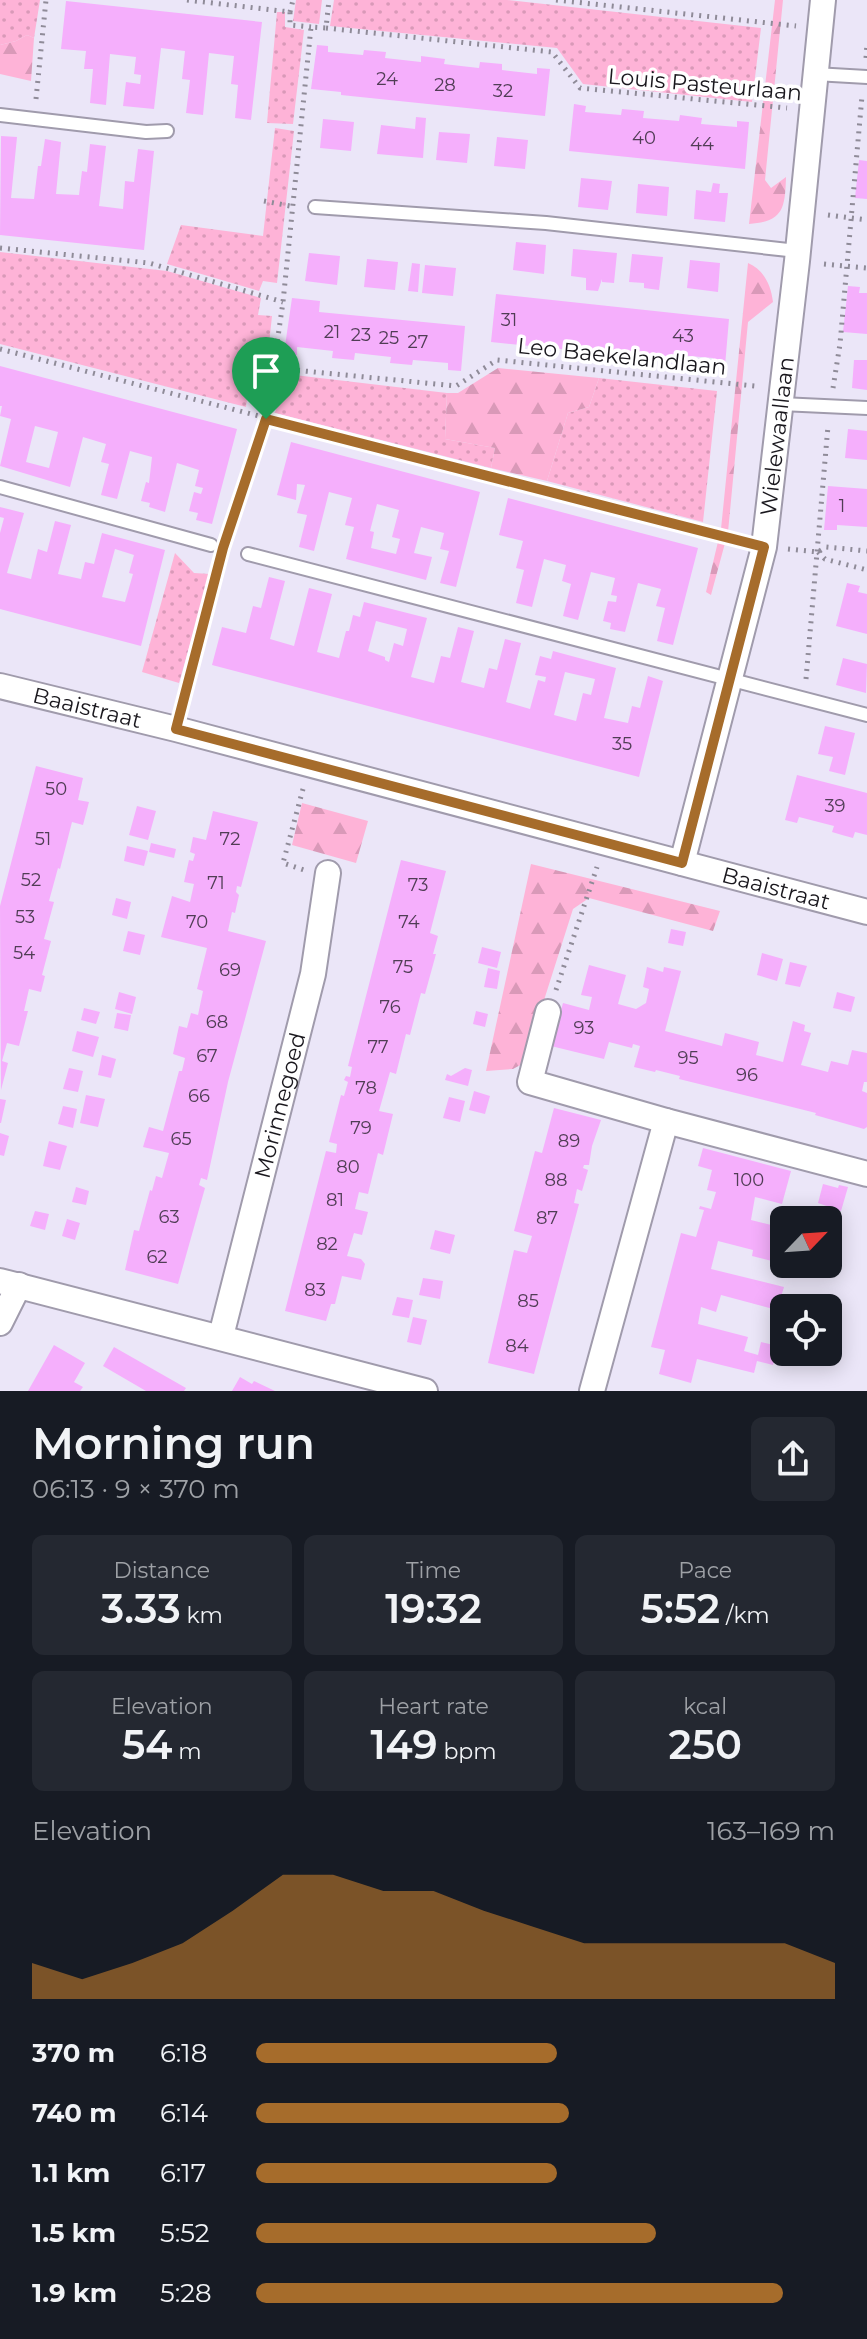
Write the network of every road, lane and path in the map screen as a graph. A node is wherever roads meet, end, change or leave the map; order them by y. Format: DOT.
graph roads {
  1 [pos="46,0"];
  2 [pos="187,0"];
  3 [pos="293,0"];
  4 [pos="329,0"];
  5 [pos="556,0"];
  6 [pos="823,0"];
  7 [pos="290,12"];
  8 [pos="311,27"];
  9 [pos="326,28"];
  10 [pos="821,28"];
  11 [pos="867,43"];
  12 [pos="815,74"];
  13 [pos="866,77"];
  14 [pos="812,111"];
  15 [pos="0,115"];
  16 [pos="34,119"];
  17 [pos="167,131"];
  18 [pos="264,201"];
  19 [pos="292,206"];
  20 [pos="315,207"];
  21 [pos="802,212"];
  22 [pos="850,218"];
  23 [pos="867,220"];
  24 [pos="0,248"];
  25 [pos="797,256"];
  26 [pos="847,266"];
  27 [pos="867,268"];
  28 [pos="283,302"];
  29 [pos="0,349"];
  30 [pos="274,368"];
  31 [pos="782,396"];
  32 [pos="830,405"];
  33 [pos="867,408"];
  34 [pos="266,419"];
  35 [pos="0,487"];
  36 [pos="217,546"];
  37 [pos="764,547"];
  38 [pos="867,551"];
  39 [pos="818,552"];
  40 [pos="248,554"];
  41 [pos="867,570"];
  42 [pos="731,678"];
  43 [pos="0,686"];
  44 [pos="802,697"];
  45 [pos="867,715"];
  46 [pos="176,729"];
  47 [pos="309,765"];
  48 [pos="604,843"];
  49 [pos="682,863"];
  50 [pos="328,873"];
  51 [pos="867,912"];
  52 [pos="548,1012"];
  53 [pos="666,1121"];
  54 [pos="867,1174"];
  55 [pos="10,1283"];
  56 [pos="0,1323"];
  57 [pos="221,1336"];
  58 [pos="412,1389"];
  59 [pos="592,1391"];
  1 -- 16 [label="path"];
  2 -- 7 [label="path"];
  3 -- 7 [label="path"];
  4 -- 9 [label="path"];
  5 -- 10 [label="path"];
  6 -- 10 [label="street, Wielewaallaan"];
  7 -- 8 [label="path"];
  8 -- 9 [label="path, Louis Pasteurlaan"];
  8 -- 19 [label="path"];
  9 -- 14 [label="path, Louis Pasteurlaan"];
  10 -- 12 [label="street, Wielewaallaan"];
  11 -- 13 [label="path"];
  12 -- 13 [label="lane"];
  12 -- 14 [label="street, Wielewaallaan"];
  13 -- 22 [label="path"];
  14 -- 21 [label="street, Wielewaallaan"];
  15 -- 16 [label="lane"];
  16 -- 17 [label="lane"];
  18 -- 19 [label="path"];
  19 -- 28 [label="path"];
  20 -- 25 [label="lane"];
  21 -- 22 [label="path"];
  21 -- 25 [label="street, Wielewaallaan"];
  22 -- 23 [label="path"];
  22 -- 26 [label="path"];
  24 -- 28 [label="path"];
  25 -- 26 [label="path"];
  25 -- 31 [label="street, Wielewaallaan"];
  26 -- 27 [label="path"];
  26 -- 32 [label="path"];
  28 -- 30 [label="path"];
  29 -- 34 [label="path"];
  30 -- 31 [label="path, Leo Baekelandlaan"];
  30 -- 34 [label="path"];
  31 -- 32 [label="lane"];
  31 -- 37 [label="street, Wielewaallaan"];
  32 -- 33 [label="lane"];
  32 -- 39 [label="path"];
  34 -- 36 [label="path"];
  34 -- 37 [label="path"];
  35 -- 36 [label="lane"];
  36 -- 46 [label="path"];
  37 -- 39 [label="path"];
  37 -- 42 [label="street, Wielewaallaan"];
  38 -- 39 [label="path"];
  39 -- 41 [label="path"];
  39 -- 44 [label="path"];
  40 -- 42 [label="lane"];
  42 -- 44 [label="lane"];
  42 -- 49 [label="street, Wielewaallaan"];
  43 -- 46 [label="street, Baaistraat"];
  44 -- 45 [label="lane"];
  46 -- 47 [label="street, Baaistraat"];
  47 -- 48 [label="street, Baaistraat"];
  47 -- 50 [label="path"];
  48 -- 49 [label="street, Baaistraat"];
  48 -- 52 [label="path"];
  49 -- 51 [label="street, Baaistraat"];
  50 -- 57 [label="street, Morinnegoed"];
  52 -- 53 [label="street"];
  53 -- 54 [label="street"];
  53 -- 59 [label="street"];
  55 -- 56 [label="street"];
  55 -- 57 [label="street"];
  57 -- 58 [label="street"];
}
